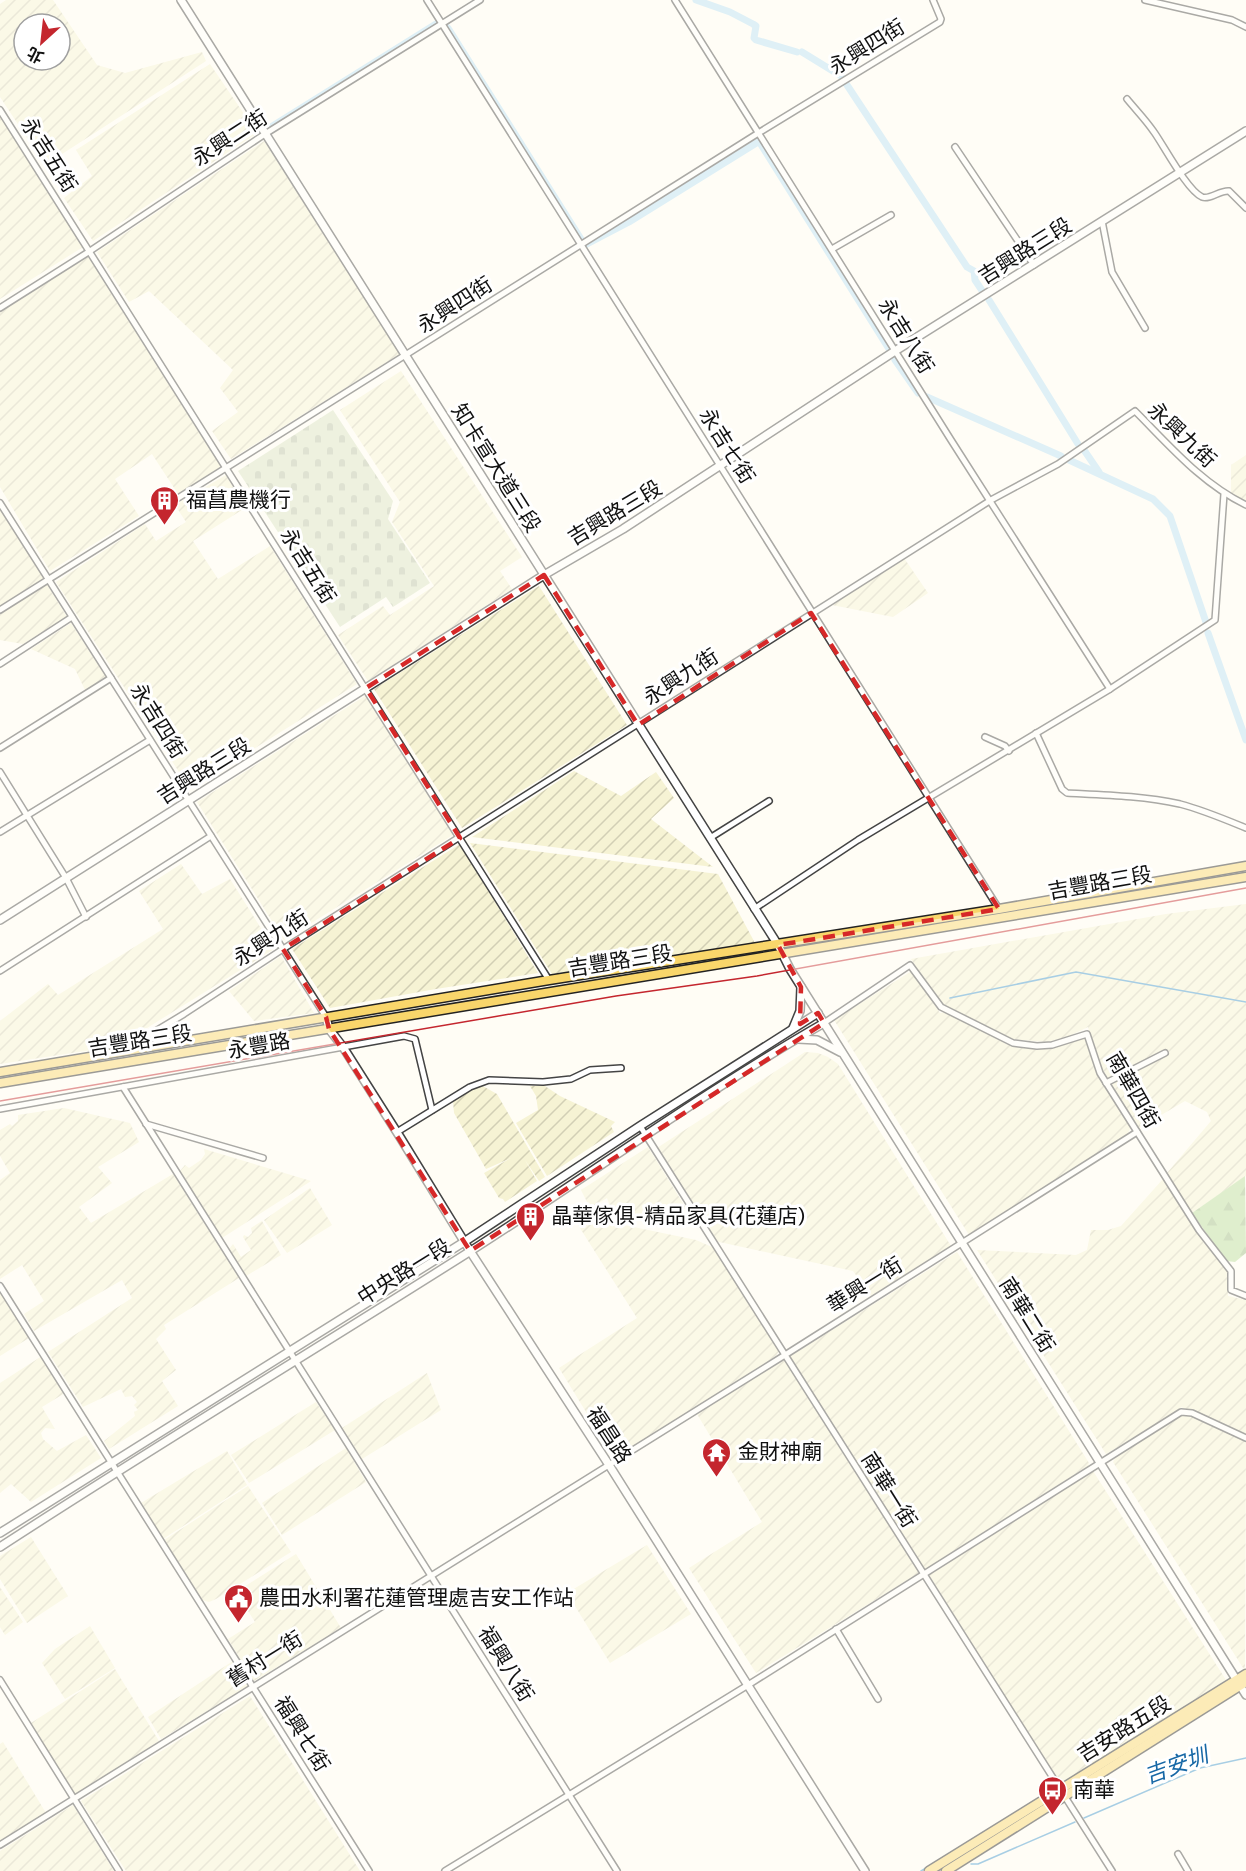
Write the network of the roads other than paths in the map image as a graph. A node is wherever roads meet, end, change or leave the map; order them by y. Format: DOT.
graph roads {
  1 [pos="180,0"];
  2 [pos="427,0"];
  3 [pos="480,0"];
  4 [pos="675,0"];
  5 [pos="933,0"];
  6 [pos="1144,0"];
  7 [pos="442,24"];
  8 [pos="1246,27"];
  9 [pos="1126,99"];
  10 [pos="0,110"];
  11 [pos="1246,131"];
  12 [pos="759,132"];
  13 [pos="265,134"];
  14 [pos="955,147"];
  15 [pos="1180,173"];
  16 [pos="1246,208"];
  17 [pos="891,215"];
  18 [pos="1102,221"];
  19 [pos="582,244"];
  20 [pos="832,249"];
  21 [pos="90,251"];
  22 [pos="1034,265"];
  23 [pos="0,308"];
  24 [pos="1145,328"];
  25 [pos="895,351"];
  26 [pos="406,356"];
  27 [pos="719,466"];
  28 [pos="226,468"];
  29 [pos="1224,494"];
  30 [pos="991,500"];
  31 [pos="0,503"];
  32 [pos="1246,505"];
  33 [pos="544,575"];
  34 [pos="48,579"];
  35 [pos="0,610"];
  36 [pos="812,613"];
  37 [pos="72,617"];
  38 [pos="0,664"];
  39 [pos="111,678"];
  40 [pos="366,688"];
  41 [pos="1110,689"];
  42 [pos="638,725"];
  43 [pos="1036,733"];
  44 [pos="985,737"];
  45 [pos="150,740"];
  46 [pos="0,748"];
  47 [pos="1009,751"];
  48 [pos="0,772"];
  49 [pos="930,797"];
  50 [pos="189,801"];
  51 [pos="769,801"];
  52 [pos="27,815"];
  53 [pos="1246,828"];
  54 [pos="0,832"];
  55 [pos="211,836"];
  56 [pos="460,838"];
  57 [pos="710,838"];
  58 [pos="1246,866"];
  59 [pos="1246,877"];
  60 [pos="66,878"];
  61 [pos="754,909"];
  62 [pos="999,909"];
  63 [pos="86,917"];
  64 [pos="0,920"];
  65 [pos="283,949"];
  66 [pos="780,949"];
  67 [pos="0,971"];
  68 [pos="549,980"];
  69 [pos="801,987"];
  70 [pos="818,1013"];
  71 [pos="326,1017"];
  72 [pos="824,1023"];
  73 [pos="793,1028"];
  74 [pos="329,1029"];
  75 [pos="798,1039"];
  76 [pos="343,1047"];
  77 [pos="122,1051"];
  78 [pos="842,1053"];
  79 [pos="1165,1053"];
  80 [pos="621,1068"];
  81 [pos="0,1072"];
  82 [pos="0,1083"];
  83 [pos="1106,1083"];
  84 [pos="123,1088"];
  85 [pos="0,1109"];
  86 [pos="432,1110"];
  87 [pos="145,1124"];
  88 [pos="640,1126"];
  89 [pos="397,1132"];
  90 [pos="1137,1132"];
  91 [pos="646,1135"];
  92 [pos="263,1158"];
  93 [pos="464,1242"];
  94 [pos="962,1242"];
  95 [pos="470,1251"];
  96 [pos="0,1286"];
  97 [pos="1246,1296"];
  98 [pos="785,1355"];
  99 [pos="291,1356"];
  100 [pos="1246,1438"];
  101 [pos="1100,1461"];
  102 [pos="111,1462"];
  103 [pos="609,1465"];
  104 [pos="116,1471"];
  105 [pos="0,1533"];
  106 [pos="0,1547"];
  107 [pos="923,1574"];
  108 [pos="430,1575"];
  109 [pos="836,1629"];
  110 [pos="1246,1674"];
  111 [pos="0,1680"];
  112 [pos="1241,1683"];
  113 [pos="748,1685"];
  114 [pos="252,1686"];
  115 [pos="1246,1695"];
  116 [pos="878,1699"];
  117 [pos="1060,1789"];
  118 [pos="569,1795"];
  119 [pos="1066,1797"];
  120 [pos="74,1798"];
  121 [pos="0,1845"];
  122 [pos="1178,1854"];
  123 [pos="119,1871"];
  124 [pos="369,1871"];
  125 [pos="446,1871"];
  126 [pos="617,1871"];
  127 [pos="865,1871"];
  128 [pos="929,1871"];
  129 [pos="946,1871"];
  130 [pos="1112,1871"];
  131 [pos="1188,1871"];
  1 -- 13 [label="street, 知卡宣大道三段"];
  2 -- 7 [label="street, 永吉七街"];
  3 -- 7 [label="street, 永興二街"];
  4 -- 12 [label="street, 永吉八街"];
  5 -- 12 [label="street, 永興四街"];
  6 -- 8 [label="street"];
  7 -- 13 [label="street, 永興二街"];
  7 -- 19 [label="street, 永吉七街"];
  9 -- 15 [label="street"];
  10 -- 21 [label="street, 永吉五街"];
  11 -- 15 [label="street, 吉興路三段"];
  12 -- 19 [label="street, 永興四街"];
  12 -- 20 [label="street, 永吉八街"];
  13 -- 21 [label="street, 永興二街"];
  13 -- 26 [label="street, 知卡宣大道三段"];
  14 -- 22 [label="street"];
  15 -- 16 [label="street"];
  15 -- 18 [label="street, 吉興路三段"];
  17 -- 20 [label="street"];
  18 -- 22 [label="street, 吉興路三段"];
  18 -- 24 [label="street"];
  19 -- 26 [label="street, 永興四街"];
  19 -- 27 [label="street, 永吉七街"];
  20 -- 25 [label="street, 永吉八街"];
  21 -- 23 [label="street, 永興二街"];
  21 -- 28 [label="street, 永吉五街"];
  22 -- 25 [label="street, 吉興路三段"];
  25 -- 27 [label="street, 吉興路三段"];
  25 -- 30 [label="street, 永吉八街"];
  26 -- 28 [label="street, 永興四街"];
  26 -- 33 [label="street, 知卡宣大道三段"];
  27 -- 33 [label="street, 吉興路三段"];
  27 -- 36 [label="street, 永吉七街"];
  28 -- 34 [label="street, 永興四街"];
  28 -- 40 [label="street, 永吉五街"];
  29 -- 30 [label="street, 永興九街"];
  29 -- 32 [label="street, 永興九街"];
  29 -- 41 [label="street"];
  30 -- 36 [label="street, 永興九街"];
  30 -- 41 [label="street, 永吉八街"];
  31 -- 34 [label="street, 永吉四街"];
  33 -- 40 [label="street, 吉興路三段"];
  33 -- 42 [label="street, 知卡宣大道三段"];
  34 -- 35 [label="street, 永興四街"];
  34 -- 37 [label="street, 永吉四街"];
  36 -- 42 [label="street, 永興九街"];
  36 -- 49 [label="street, 永吉七街"];
  37 -- 38 [label="street"];
  37 -- 39 [label="street, 永吉四街"];
  39 -- 45 [label="street, 永吉四街"];
  39 -- 46 [label="street"];
  40 -- 50 [label="street, 吉興路三段"];
  40 -- 56 [label="street, 永吉五街"];
  41 -- 43 [label="street"];
  42 -- 56 [label="street, 永興九街"];
  42 -- 57 [label="street, 知卡宣大道三段"];
  43 -- 47 [label="street"];
  43 -- 53 [label="street"];
  44 -- 47 [label="street"];
  45 -- 50 [label="street, 永吉四街"];
  45 -- 52 [label="street"];
  47 -- 49 [label="street"];
  48 -- 52 [label="street"];
  49 -- 61 [label="street"];
  49 -- 62 [label="street, 永吉七街"];
  50 -- 55 [label="street, 永吉四街"];
  50 -- 60 [label="street, 吉興路三段"];
  51 -- 57 [label="street"];
  52 -- 54 [label="street"];
  52 -- 60 [label="street"];
  55 -- 63 [label="street"];
  55 -- 65 [label="street, 永吉四街"];
  56 -- 65 [label="street, 永興九街"];
  56 -- 68 [label="street, 永吉五街"];
  57 -- 61 [label="street, 知卡宣大道三段"];
  58 -- 62 [label="main road, 吉豐路三段"];
  59 -- 66 [label="main road, 吉豐路三段"];
  60 -- 63 [label="street"];
  60 -- 64 [label="street, 吉興路三段"];
  61 -- 66 [label="street, 知卡宣大道三段"];
  62 -- 66 [label="main road, 吉豐路三段"];
  63 -- 67 [label="street"];
  65 -- 71 [label="street, 永吉四街"];
  65 -- 77 [label="street, 永興九街"];
  66 -- 68 [label="main road, 吉豐路三段"];
  66 -- 69 [label="street, 南華二街"];
  66 -- 74 [label="main road, 吉豐路三段"];
  68 -- 71 [label="main road, 吉豐路三段"];
  69 -- 70 [label="street, 南華二街"];
  69 -- 73 [label="street"];
  70 -- 72 [label="street, 南華二街"];
  70 -- 73 [label="street, 中央路一段"];
  71 -- 74 [label="street, 福昌路"];
  71 -- 77 [label="main road, 吉豐路三段"];
  72 -- 75 [label="street, 中央路一段"];
  72 -- 78 [label="street, 南華二街"];
  72 -- 83 [label="street, 南華四街"];
  73 -- 88 [label="street, 中央路一段"];
  74 -- 76 [label="street, 福昌路"];
  74 -- 82 [label="main road, 吉豐路三段"];
  75 -- 78 [label="street"];
  75 -- 91 [label="street, 中央路一段"];
  76 -- 84 [label="street, 永豐路"];
  76 -- 86 [label="street, 永豐路"];
  76 -- 89 [label="street, 福昌路"];
  77 -- 81 [label="main road, 吉豐路三段"];
  78 -- 94 [label="street, 南華二街"];
  79 -- 83 [label="street"];
  80 -- 86 [label="street"];
  83 -- 90 [label="street, 南華四街"];
  84 -- 85 [label="street, 永豐路"];
  84 -- 87 [label="street, 福興八街"];
  86 -- 89 [label="street"];
  87 -- 92 [label="street"];
  87 -- 99 [label="street, 福興八街"];
  88 -- 91 [label="street, 南華一街"];
  88 -- 93 [label="street, 中央路一段"];
  89 -- 93 [label="street, 福昌路"];
  90 -- 94 [label="street, 華興一街"];
  90 -- 97 [label="street, 南華四街"];
  91 -- 95 [label="street, 中央路一段"];
  91 -- 98 [label="street, 南華一街"];
  93 -- 95 [label="street, 福昌路"];
  93 -- 99 [label="street, 中央路一段"];
  94 -- 98 [label="street, 華興一街"];
  94 -- 101 [label="street, 南華二街"];
  95 -- 99 [label="street, 中央路一段"];
  95 -- 103 [label="street, 福昌路"];
  96 -- 102 [label="street, 福興七街"];
  98 -- 103 [label="street, 華興一街"];
  98 -- 107 [label="street, 南華一街"];
  99 -- 102 [label="street, 中央路一段"];
  99 -- 104 [label="street, 中央路一段"];
  99 -- 108 [label="street, 福興八街"];
  100 -- 101 [label="street"];
  101 -- 107 [label="street"];
  101 -- 112 [label="street, 南華二街"];
  102 -- 104 [label="street, 福興七街"];
  102 -- 105 [label="street, 中央路一段"];
  103 -- 108 [label="street, 舊村一街"];
  103 -- 113 [label="street, 福昌路"];
  104 -- 106 [label="street, 中央路一段"];
  104 -- 114 [label="street, 福興七街"];
  107 -- 109 [label="street"];
  107 -- 117 [label="street, 南華一街"];
  108 -- 114 [label="street, 舊村一街"];
  108 -- 118 [label="street, 福興八街"];
  109 -- 113 [label="street"];
  109 -- 116 [label="street"];
  110 -- 112 [label="main road, 吉安路五段"];
  111 -- 120 [label="street"];
  112 -- 115 [label="street, 南華二街"];
  112 -- 117 [label="main road, 吉安路五段"];
  112 -- 119 [label="main road, 吉安路五段"];
  113 -- 118 [label="street"];
  113 -- 127 [label="street, 福昌路"];
  114 -- 120 [label="street, 舊村一街"];
  114 -- 124 [label="street, 福興七街"];
  117 -- 119 [label="street, 南華一街"];
  117 -- 128 [label="main road, 吉安路五段"];
  118 -- 125 [label="street"];
  118 -- 126 [label="street, 福興八街"];
  119 -- 129 [label="main road, 吉安路五段"];
  119 -- 130 [label="street, 南華一街"];
  120 -- 121 [label="street, 舊村一街"];
  120 -- 123 [label="street"];
  122 -- 131 [label="street"];
}
